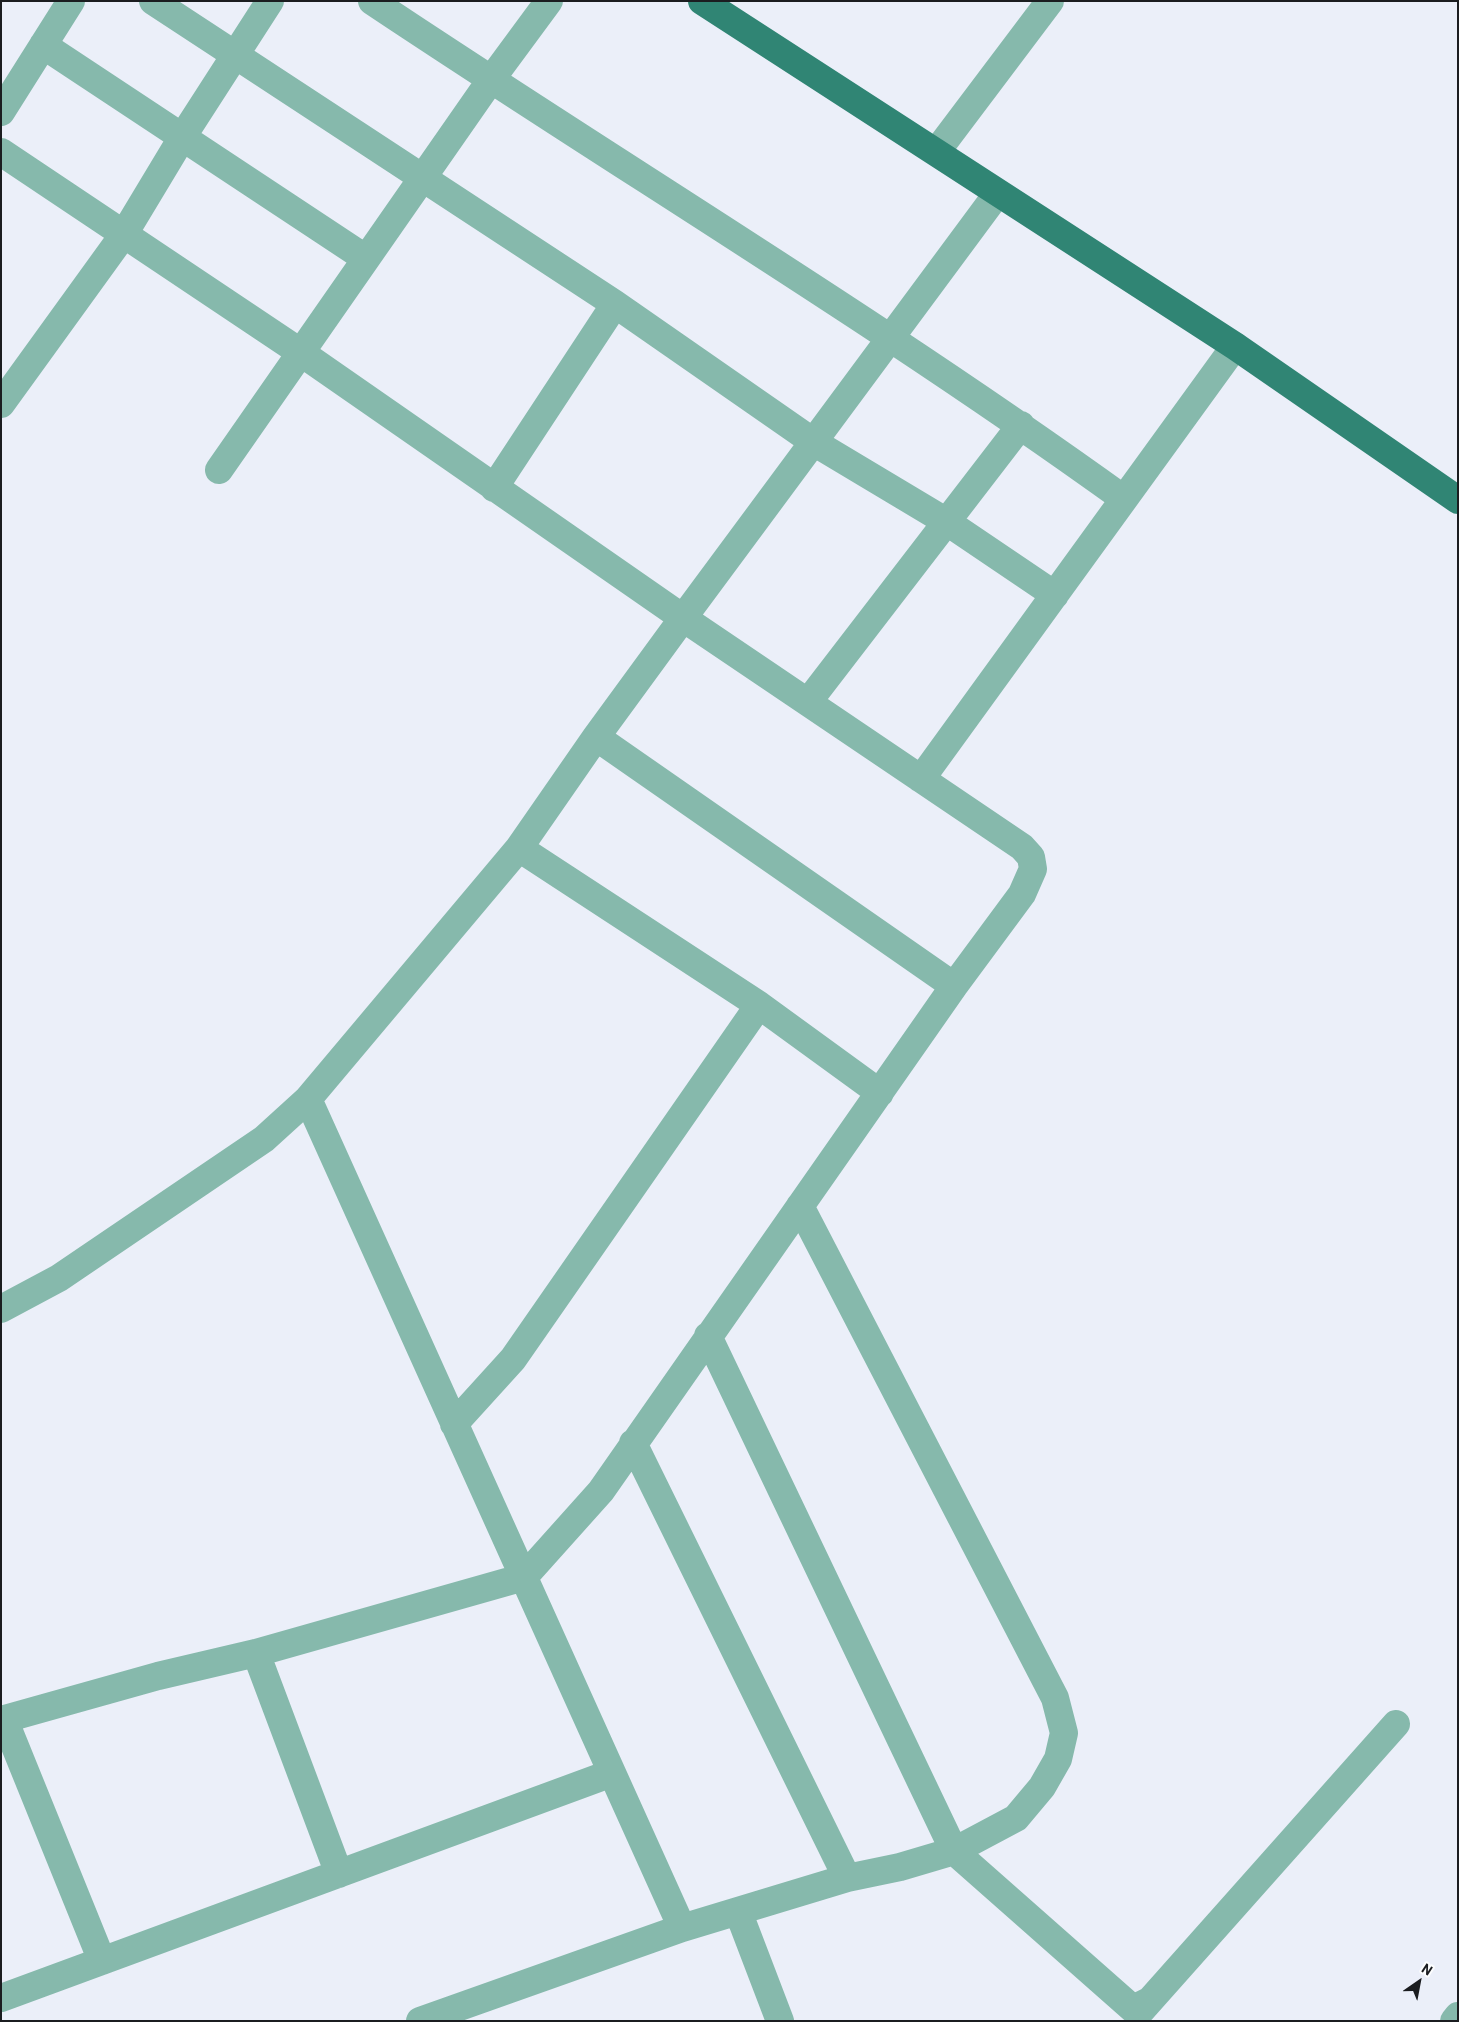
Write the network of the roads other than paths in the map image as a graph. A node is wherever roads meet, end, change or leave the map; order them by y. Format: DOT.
graph roads {
  1 [pos="71,1"];
  2 [pos="153,1"];
  3 [pos="270,1"];
  4 [pos="372,1"];
  5 [pos="549,1"];
  6 [pos="702,1"];
  7 [pos="1050,1"];
  8 [pos="43,45"];
  9 [pos="235,56"];
  10 [pos="490,80"];
  11 [pos="1,112"];
  12 [pos="183,136"];
  13 [pos="937,151"];
  14 [pos="1,152"];
  15 [pos="423,177"];
  16 [pos="998,194"];
  17 [pos="124,234"];
  18 [pos="365,258"];
  19 [pos="615,304"];
  20 [pos="890,338"];
  21 [pos="1235,346"];
  22 [pos="300,352"];
  23 [pos="1,404"];
  24 [pos="1021,425"];
  25 [pos="815,443"];
  26 [pos="219,470"];
  27 [pos="494,488"];
  28 [pos="1124,499"];
  29 [pos="1458,500"];
  30 [pos="947,522"];
  31 [pos="1055,595"];
  32 [pos="683,618"];
  33 [pos="808,702"];
  34 [pos="596,738"];
  35 [pos="921,779"];
  36 [pos="519,848"];
  37 [pos="954,986"];
  38 [pos="759,1004"];
  39 [pos="880,1093"];
  40 [pos="308,1099"];
  41 [pos="800,1206"];
  42 [pos="1,1308"];
  43 [pos="708,1336"];
  44 [pos="454,1424"];
  45 [pos="633,1443"];
  46 [pos="524,1577"];
  47 [pos="256,1653"];
  48 [pos="3,1720"];
  49 [pos="1396,1724"];
  50 [pos="612,1773"];
  51 [pos="954,1851"];
  52 [pos="339,1874"];
  53 [pos="848,1878"];
  54 [pos="738,1911"];
  55 [pos="682,1928"];
  56 [pos="102,1961"];
  57 [pos="1,1998"];
  58 [pos="1141,2011"];
  59 [pos="1458,2016"];
  60 [pos="420,2021"];
  61 [pos="780,2021"];
  62 [pos="1454,2021"];
  1 -- 8 [label="street"];
  2 -- 9 [label="street"];
  3 -- 9 [label="street"];
  4 -- 10 [label="street"];
  5 -- 10 [label="street"];
  6 -- 13 [label="main road"];
  7 -- 13 [label="street"];
  8 -- 11 [label="street"];
  8 -- 12 [label="street"];
  9 -- 12 [label="street"];
  9 -- 15 [label="street"];
  10 -- 15 [label="street"];
  10 -- 20 [label="street"];
  12 -- 17 [label="street"];
  12 -- 18 [label="street"];
  13 -- 16 [label="main road"];
  14 -- 17 [label="street"];
  15 -- 18 [label="street"];
  15 -- 19 [label="street"];
  16 -- 20 [label="street"];
  16 -- 21 [label="main road"];
  17 -- 22 [label="street"];
  17 -- 23 [label="street"];
  18 -- 22 [label="street"];
  19 -- 25 [label="street"];
  19 -- 27 [label="street"];
  20 -- 24 [label="street"];
  20 -- 25 [label="street"];
  21 -- 28 [label="street"];
  21 -- 29 [label="main road"];
  22 -- 26 [label="street"];
  22 -- 27 [label="street"];
  24 -- 28 [label="street"];
  24 -- 30 [label="street"];
  25 -- 30 [label="street"];
  25 -- 32 [label="street"];
  27 -- 32 [label="street"];
  28 -- 31 [label="street"];
  30 -- 31 [label="street"];
  30 -- 33 [label="street"];
  31 -- 35 [label="street"];
  32 -- 33 [label="street"];
  32 -- 34 [label="street"];
  33 -- 35 [label="street"];
  34 -- 36 [label="street"];
  34 -- 37 [label="street"];
  35 -- 37 [label="street"];
  36 -- 38 [label="street"];
  36 -- 40 [label="street"];
  37 -- 39 [label="street"];
  38 -- 39 [label="street"];
  38 -- 44 [label="street"];
  39 -- 41 [label="street"];
  40 -- 42 [label="street"];
  40 -- 44 [label="street"];
  41 -- 43 [label="street"];
  41 -- 51 [label="street"];
  43 -- 45 [label="street"];
  43 -- 51 [label="street"];
  44 -- 46 [label="street"];
  45 -- 46 [label="street"];
  45 -- 53 [label="street"];
  46 -- 47 [label="street"];
  46 -- 50 [label="street"];
  47 -- 48 [label="street"];
  47 -- 52 [label="street"];
  48 -- 56 [label="street"];
  49 -- 58 [label="street"];
  50 -- 52 [label="street"];
  50 -- 55 [label="street"];
  51 -- 53 [label="street"];
  51 -- 58 [label="street"];
  52 -- 56 [label="street"];
  53 -- 54 [label="street"];
  54 -- 55 [label="street"];
  54 -- 61 [label="street"];
  55 -- 60 [label="street"];
  56 -- 57 [label="street"];
  59 -- 62 [label="street"];
}
